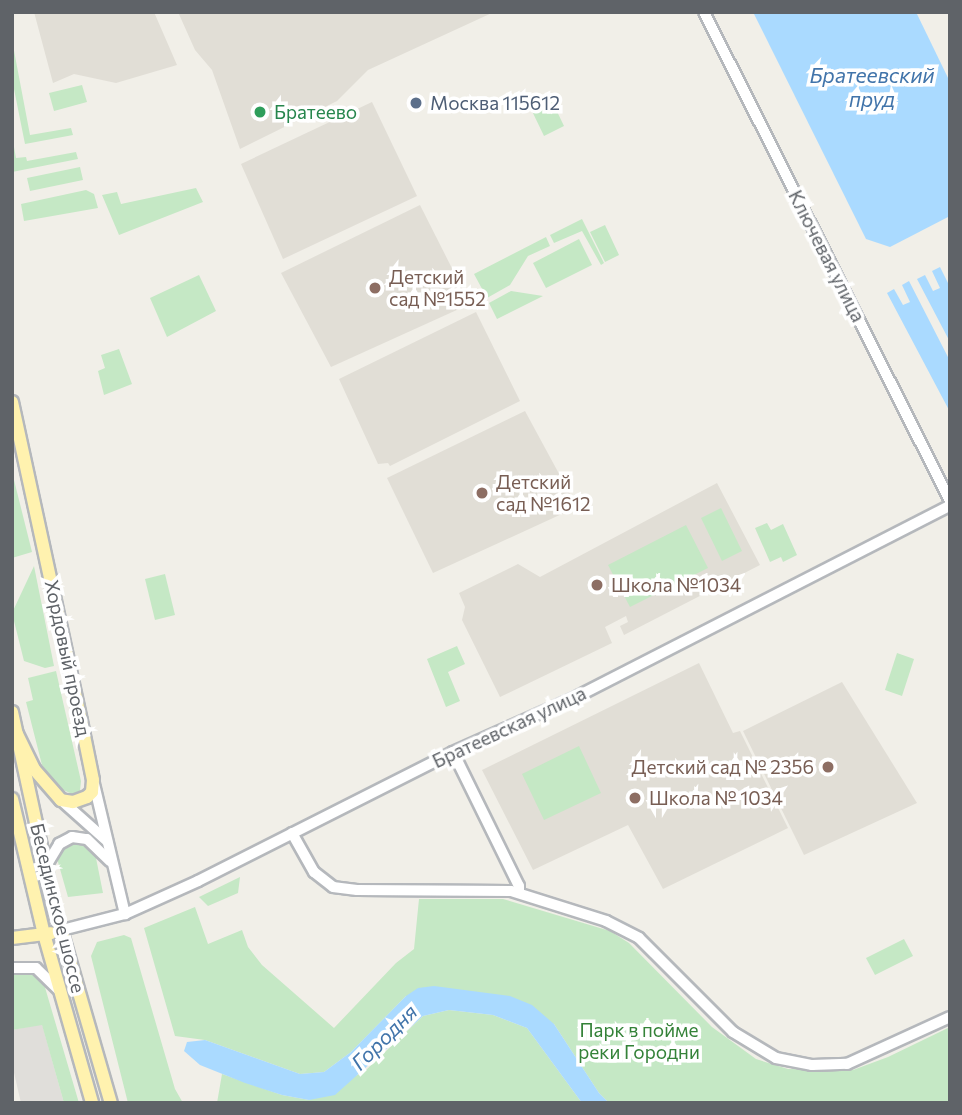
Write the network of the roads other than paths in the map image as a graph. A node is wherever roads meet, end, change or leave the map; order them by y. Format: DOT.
graph roads {
  1 [pos="704,12"];
  2 [pos="12,402"];
  3 [pos="950,501"];
  4 [pos="950,506"];
  5 [pos="12,712"];
  6 [pos="17,734"];
  7 [pos="453,752"];
  8 [pos="93,780"];
  9 [pos="12,799"];
  10 [pos="61,800"];
  11 [pos="292,833"];
  12 [pos="107,841"];
  13 [pos="112,863"];
  14 [pos="46,866"];
  15 [pos="519,893"];
  16 [pos="125,914"];
  17 [pos="61,930"];
  18 [pos="44,934"];
  19 [pos="12,938"];
  20 [pos="12,968"];
  21 [pos="58,989"];
  22 [pos="950,1017"];
  23 [pos="92,1103"];
  24 [pos="111,1103"];
  1 -- 3 [label="street, Ключевая улица"];
  2 -- 8 [label="main road, Хордовый проезд"];
  4 -- 7 [label="street, Братеевская улица"];
  5 -- 6 [label="main road, Бесединское шоссе"];
  6 -- 10 [label="main road"];
  6 -- 14 [label="main road, Бесединское шоссе"];
  7 -- 11 [label="street, Братеевская улица"];
  7 -- 15 [label="street"];
  8 -- 10 [label="main road"];
  8 -- 12 [label="street, Хордовый проезд"];
  9 -- 18 [label="main road, Бесединское шоссе"];
  10 -- 12 [label="street"];
  11 -- 15 [label="street"];
  11 -- 16 [label="street, Братеевская улица"];
  12 -- 13 [label="street, Хордовый проезд"];
  13 -- 14 [label="street"];
  13 -- 16 [label="street, Хордовый проезд"];
  14 -- 17 [label="main road, Бесединское шоссе"];
  15 -- 22 [label="street"];
  16 -- 17 [label="street, Братеевская улица"];
  17 -- 18 [label="main road"];
  17 -- 24 [label="main road, Бесединское шоссе"];
  18 -- 19 [label="main road"];
  18 -- 21 [label="main road, Бесединское шоссе"];
  20 -- 21 [label="street"];
  21 -- 23 [label="main road, Бесединское шоссе"];
}
